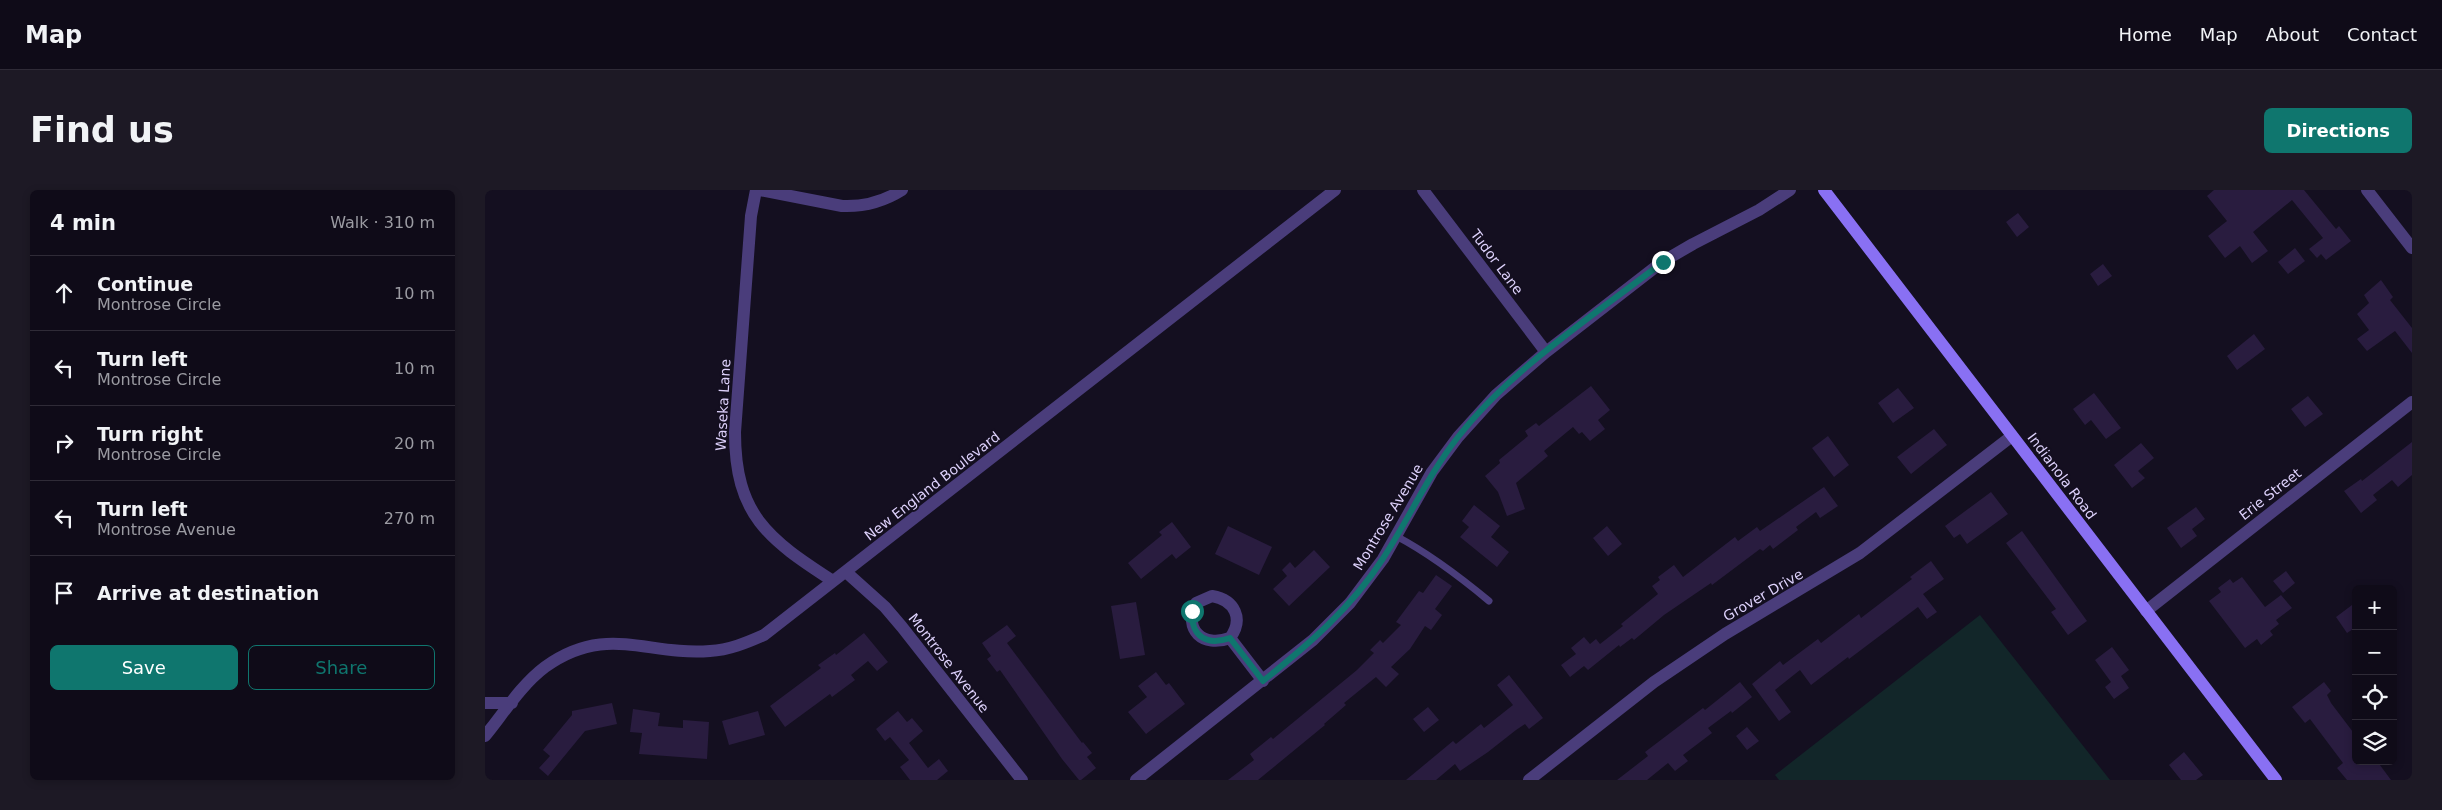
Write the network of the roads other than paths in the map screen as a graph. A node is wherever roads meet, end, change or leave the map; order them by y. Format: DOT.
graph roads {
  1 [pos="756,190"];
  2 [pos="759,190"];
  3 [pos="902,190"];
  4 [pos="1335,190"];
  5 [pos="1423,190"];
  6 [pos="1790,190"];
  7 [pos="1824,190"];
  8 [pos="2367,190"];
  9 [pos="2412,248"];
  10 [pos="1546,352"];
  11 [pos="2412,402"];
  12 [pos="2012,436"];
  13 [pos="1396,536"];
  14 [pos="846,572"];
  15 [pos="833,581"];
  16 [pos="1489,601"];
  17 [pos="2146,611"];
  18 [pos="1230,638"];
  19 [pos="1263,681"];
  20 [pos="512,703"];
  21 [pos="485,704"];
  22 [pos="485,736"];
  23 [pos="1022,780"];
  24 [pos="1136,780"];
  25 [pos="1529,780"];
  26 [pos="2276,780"];
  1 -- 15 [label="street, Waseka Lane"];
  2 -- 3 [label="street"];
  4 -- 14 [label="street, New England Boulevard"];
  5 -- 10 [label="street, Tudor Lane"];
  6 -- 10 [label="street, Montrose Avenue"];
  7 -- 12 [label="street, Indianola Road"];
  8 -- 9 [label="street"];
  10 -- 13 [label="street, Montrose Avenue"];
  11 -- 17 [label="street, Erie Street"];
  12 -- 17 [label="street, Indianola Road"];
  12 -- 25 [label="street, Grover Drive"];
  13 -- 16 [label="lane"];
  13 -- 19 [label="street, Montrose Avenue"];
  14 -- 15 [label="street, New England Boulevard"];
  14 -- 23 [label="street, Montrose Avenue"];
  15 -- 20 [label="street, New England Boulevard"];
  17 -- 26 [label="street, Indianola Road"];
  18 -- 19 [label="street"];
  19 -- 24 [label="street, Montrose Avenue"];
  20 -- 21 [label="street"];
  20 -- 22 [label="street, New England Boulevard"];
}
